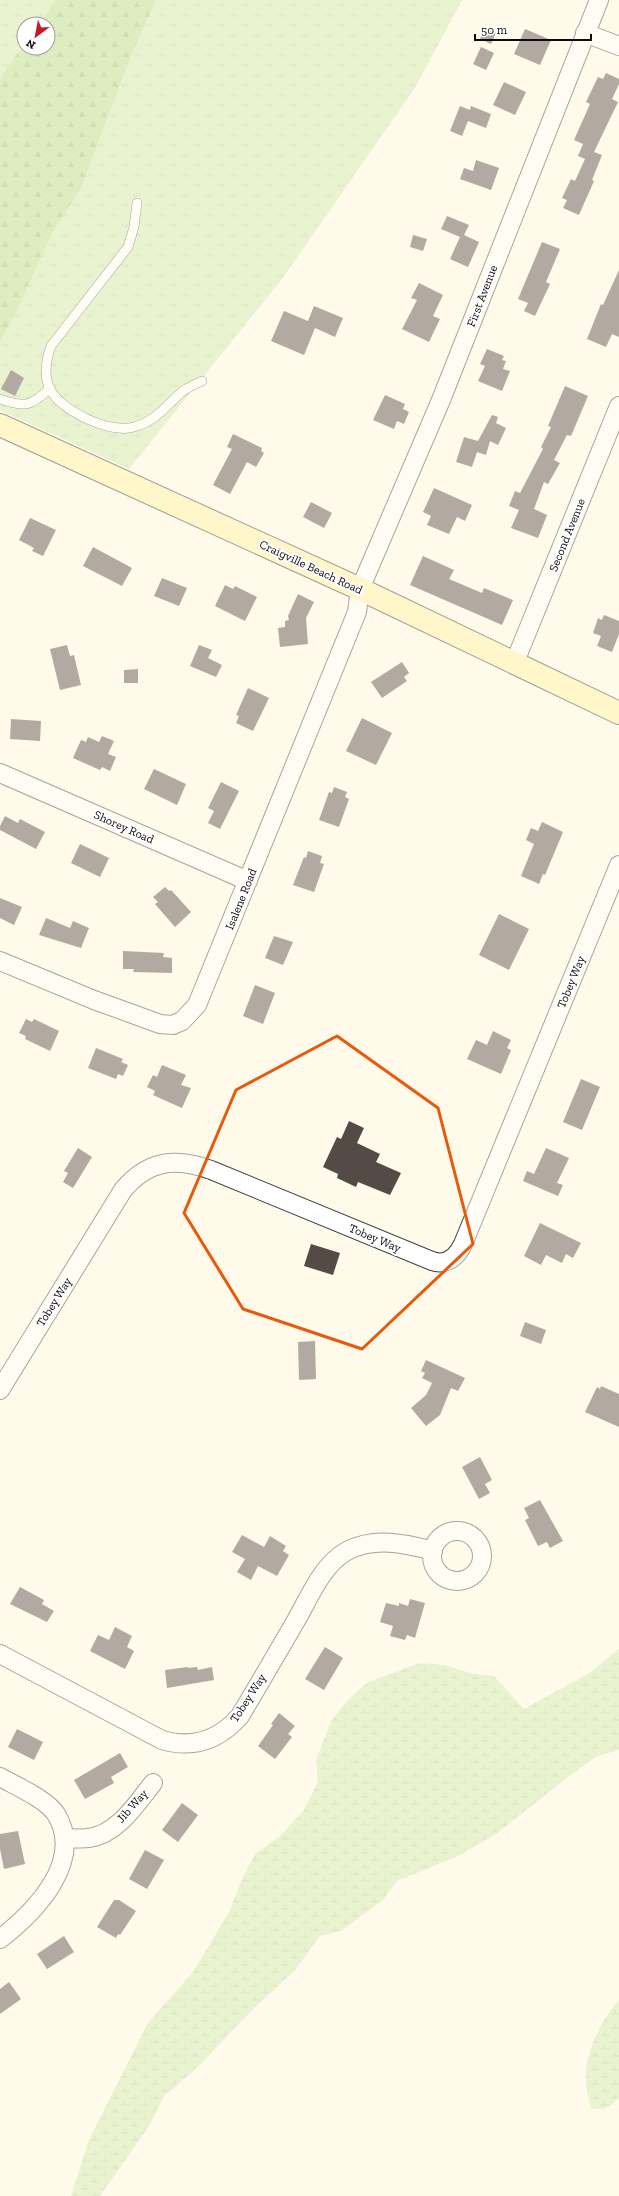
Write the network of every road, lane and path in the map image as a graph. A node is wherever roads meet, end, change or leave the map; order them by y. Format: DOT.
graph roads {
  1 [pos="599,0"];
  2 [pos="585,33"];
  3 [pos="619,46"];
  4 [pos="137,203"];
  5 [pos="202,381"];
  6 [pos="50,388"];
  7 [pos="0,399"];
  8 [pos="619,406"];
  9 [pos="0,425"];
  10 [pos="360,589"];
  11 [pos="514,664"];
  12 [pos="619,713"];
  13 [pos="0,773"];
  14 [pos="619,865"];
  15 [pos="248,881"];
  16 [pos="0,961"];
  17 [pos="0,1390"];
  18 [pos="432,1551"];
  19 [pos="0,1654"];
  20 [pos="0,1777"];
  21 [pos="153,1782"];
  22 [pos="65,1838"];
  23 [pos="0,1939"];
  1 -- 2 [label="street, First Avenue"];
  2 -- 3 [label="street"];
  2 -- 10 [label="street, First Avenue"];
  4 -- 6 [label="lane"];
  5 -- 6 [label="lane"];
  6 -- 7 [label="lane"];
  8 -- 11 [label="street, Second Avenue"];
  9 -- 10 [label="main road, Craigville Beach Road"];
  10 -- 11 [label="main road, Craigville Beach Road"];
  10 -- 15 [label="street, Isalene Road"];
  11 -- 12 [label="main road, Craigville Beach Road"];
  13 -- 15 [label="street, Shorey Road"];
  14 -- 17 [label="street, Tobey Way"];
  15 -- 16 [label="street, Isalene Road"];
  18 -- 19 [label="street, Tobey Way"];
  20 -- 22 [label="street"];
  21 -- 22 [label="street, Jib Way"];
  22 -- 23 [label="street"];
}
